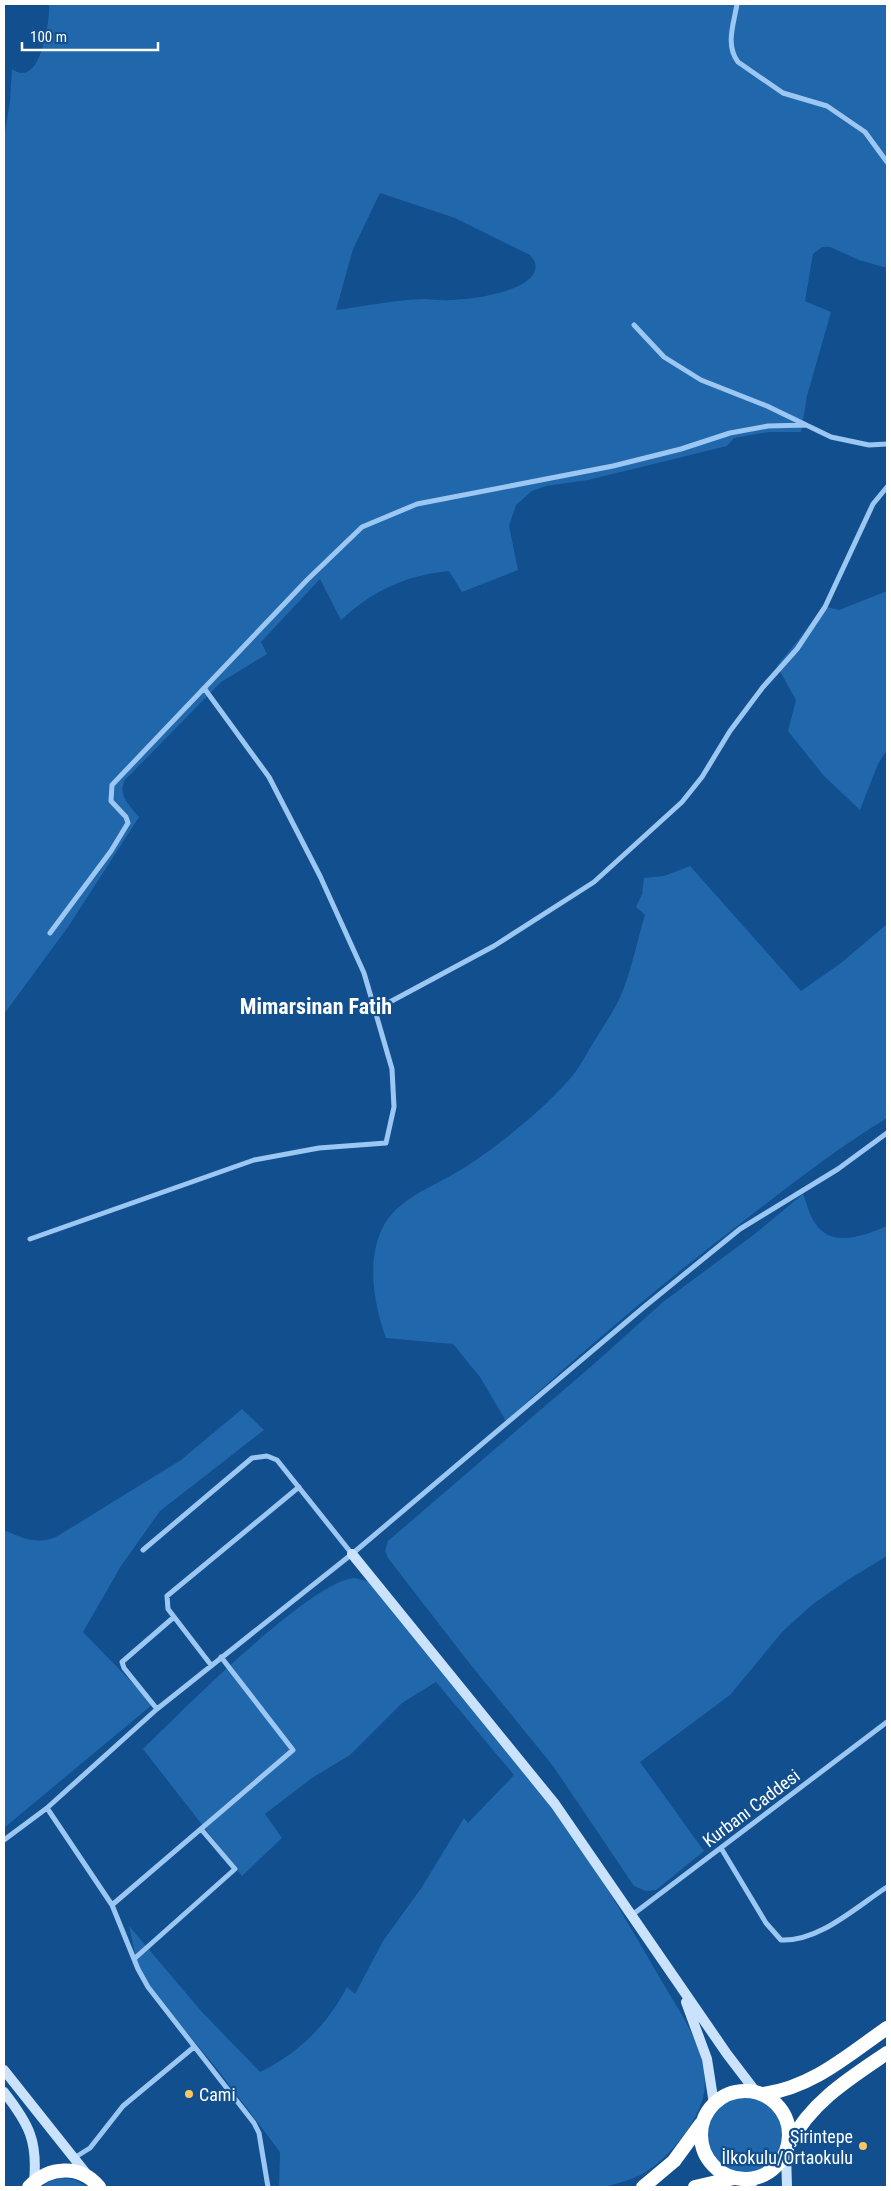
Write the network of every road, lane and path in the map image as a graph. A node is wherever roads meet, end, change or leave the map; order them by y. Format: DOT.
graph roads {
  1 [pos="737,4"];
  2 [pos="887,162"];
  3 [pos="634,325"];
  4 [pos="806,425"];
  5 [pos="887,444"];
  6 [pos="887,487"];
  7 [pos="204,688"];
  8 [pos="50,933"];
  9 [pos="375,1010"];
  10 [pos="887,1133"];
  11 [pos="30,1239"];
  12 [pos="299,1486"];
  13 [pos="142,1550"];
  14 [pos="352,1554"];
  15 [pos="174,1617"];
  16 [pos="221,1657"];
  17 [pos="211,1665"];
  18 [pos="157,1709"];
  19 [pos="887,1722"];
  20 [pos="48,1808"];
  21 [pos="201,1829"];
  22 [pos="4,1840"];
  23 [pos="720,1848"];
  24 [pos="887,1887"];
  25 [pos="112,1905"];
  26 [pos="631,1915"];
  27 [pos="134,1959"];
  28 [pos="680,1987"];
  29 [pos="887,2028"];
  30 [pos="194,2047"];
  31 [pos="887,2053"];
  32 [pos="4,2070"];
  33 [pos="4,2092"];
  34 [pos="760,2093"];
  35 [pos="714,2104"];
  36 [pos="705,2117"];
  37 [pos="787,2150"];
  38 [pos="74,2158"];
  39 [pos="743,2182"];
  40 [pos="32,2185"];
  41 [pos="97,2185"];
  42 [pos="268,2187"];
  43 [pos="643,2187"];
  44 [pos="695,2187"];
  45 [pos="787,2187"];
  1 -- 2 [label="street"];
  3 -- 4 [label="street"];
  4 -- 5 [label="street"];
  4 -- 7 [label="street"];
  6 -- 9 [label="street"];
  7 -- 8 [label="street"];
  7 -- 9 [label="street"];
  9 -- 11 [label="street"];
  10 -- 14 [label="street"];
  12 -- 13 [label="street"];
  12 -- 14 [label="street"];
  12 -- 15 [label="street"];
  14 -- 16 [label="street"];
  14 -- 26 [label="street"];
  15 -- 17 [label="street"];
  15 -- 18 [label="street"];
  16 -- 17 [label="street"];
  16 -- 21 [label="street"];
  17 -- 18 [label="street"];
  18 -- 20 [label="street"];
  19 -- 23 [label="street, Kurbanı Caddesi"];
  20 -- 22 [label="street"];
  20 -- 25 [label="street"];
  21 -- 25 [label="street"];
  21 -- 27 [label="street"];
  23 -- 24 [label="street"];
  23 -- 26 [label="street, Kurbanı Caddesi"];
  25 -- 27 [label="street"];
  26 -- 28 [label="street"];
  27 -- 30 [label="street"];
  28 -- 34 [label="street"];
  28 -- 35 [label="street"];
  29 -- 34 [label="highway"];
  30 -- 38 [label="street"];
  30 -- 42 [label="street"];
  31 -- 37 [label="highway"];
  32 -- 38 [label="street"];
  33 -- 40 [label="street"];
  34 -- 35 [label="highway"];
  34 -- 37 [label="highway"];
  35 -- 36 [label="highway"];
  36 -- 39 [label="highway"];
  36 -- 43 [label="highway"];
  37 -- 39 [label="highway"];
  37 -- 45 [label="street"];
  38 -- 41 [label="street"];
  39 -- 44 [label="highway"];
  40 -- 41 [label="highway"];
}
